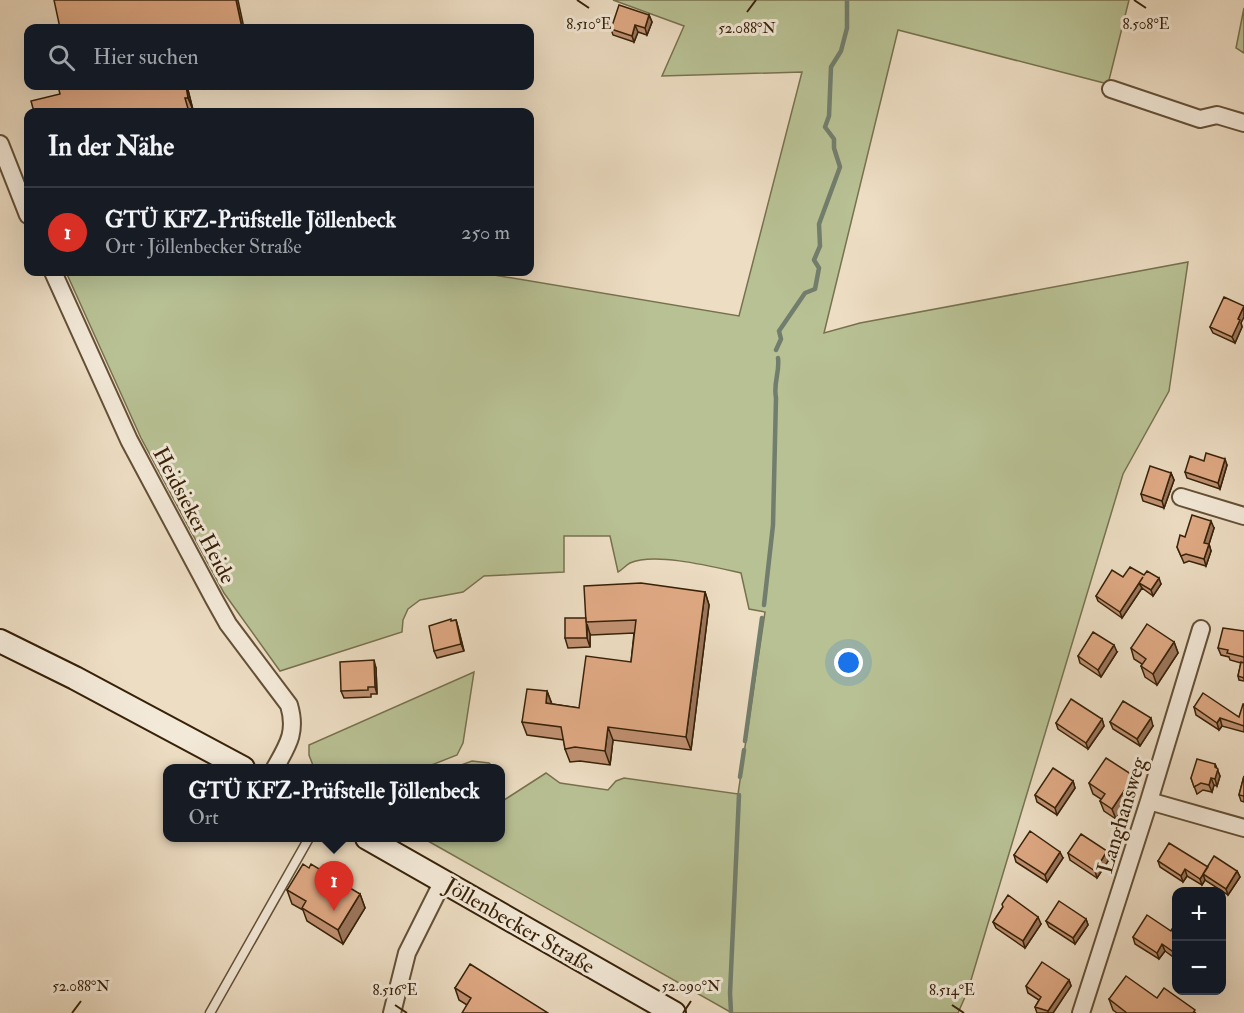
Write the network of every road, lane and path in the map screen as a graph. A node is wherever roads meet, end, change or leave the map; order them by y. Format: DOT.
graph roads {
  1 [pos="1111,89"];
  2 [pos="1244,123"];
  3 [pos="0,144"];
  4 [pos="24,205"];
  5 [pos="55,276"];
  6 [pos="1181,497"];
  7 [pos="1244,516"];
  8 [pos="1200,628"];
  9 [pos="0,641"];
  10 [pos="236,764"];
  11 [pos="277,764"];
  12 [pos="1149,801"];
  13 [pos="1244,828"];
  14 [pos="306,842"];
  15 [pos="376,842"];
  16 [pos="443,881"];
  17 [pos="210,1013"];
  18 [pos="392,1013"];
  19 [pos="674,1013"];
  20 [pos="1081,1013"];
  1 -- 2 [label="street"];
  3 -- 4 [label="street"];
  5 -- 11 [label="street, Heidsieker Heide"];
  6 -- 7 [label="street"];
  8 -- 12 [label="street, Langhansweg"];
  9 -- 10 [label="main road"];
  12 -- 13 [label="street"];
  12 -- 20 [label="street, Langhansweg"];
  14 -- 17 [label="lane"];
  15 -- 16 [label="main road, Jöllenbecker Straße"];
  16 -- 18 [label="street"];
  16 -- 19 [label="main road, Jöllenbecker Straße"];
}
